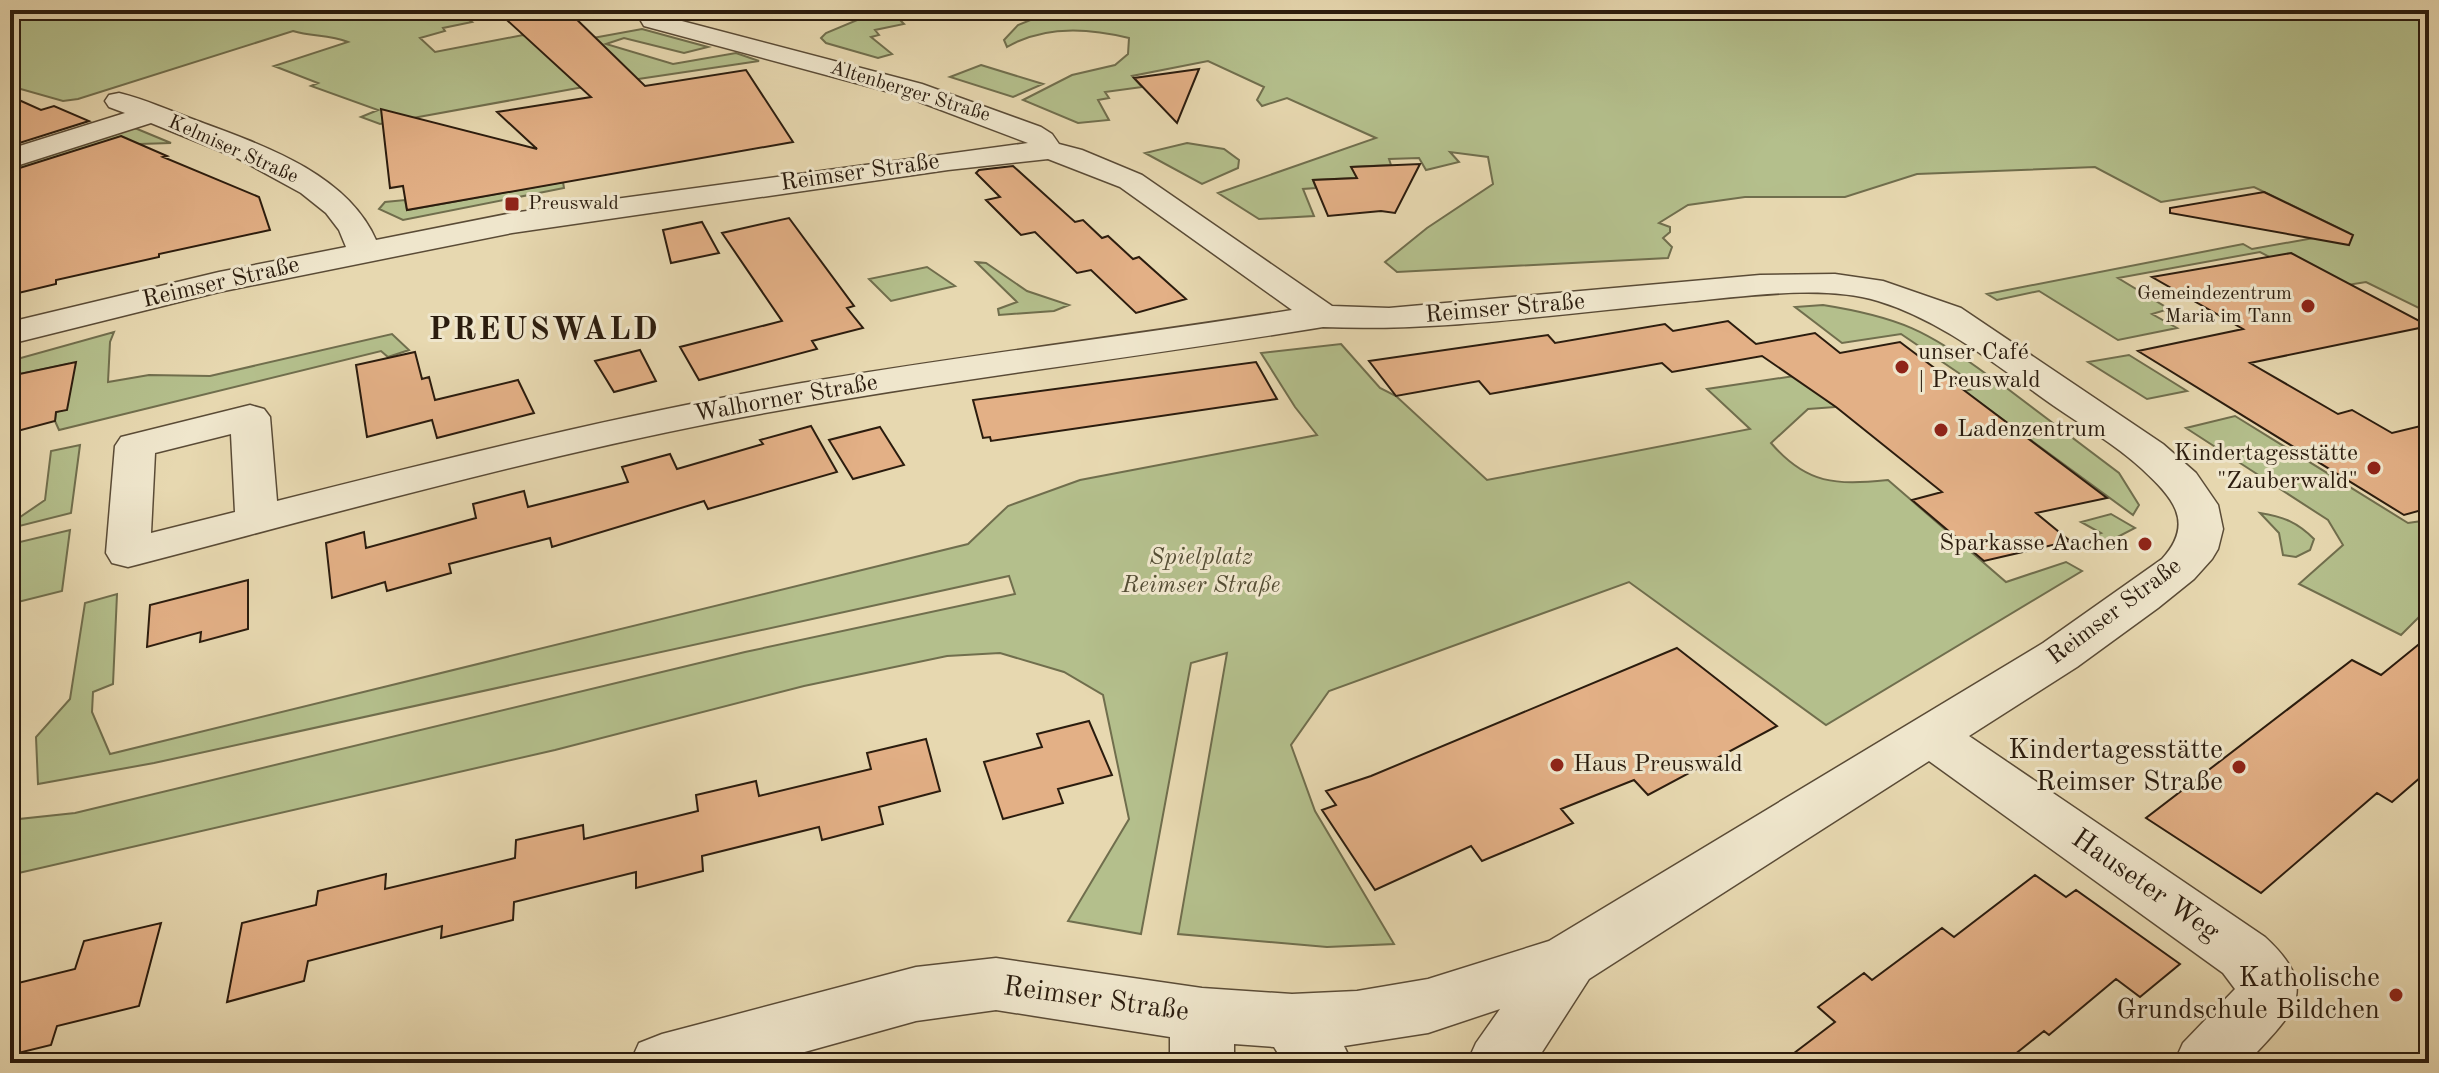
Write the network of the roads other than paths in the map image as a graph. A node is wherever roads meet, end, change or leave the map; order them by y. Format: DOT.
graph roads {
  1 [pos="684,10"];
  2 [pos="799,35"];
  3 [pos="763,50"];
  4 [pos="119,101"];
  5 [pos="151,114"];
  6 [pos="1048,150"];
  7 [pos="10,159"];
  8 [pos="364,251"];
  9 [pos="1323,316"];
  10 [pos="10,333"];
  11 [pos="257,520"];
  12 [pos="1931,736"];
  13 [pos="1568,961"];
  14 [pos="1202,1039"];
  15 [pos="1306,1042"];
  16 [pos="662,1063"];
  17 [pos="1499,1063"];
  18 [pos="2206,1063"];
  1 -- 3 [label="street, Altenberger Straße"];
  2 -- 3 [label="street"];
  3 -- 6 [label="street, Altenberger Straße"];
  4 -- 5 [label="street, Kelmiser Straße"];
  5 -- 7 [label="street"];
  5 -- 8 [label="street, Kelmiser Straße"];
  6 -- 8 [label="street, Reimser Straße"];
  6 -- 9 [label="street, Reimser Straße"];
  8 -- 10 [label="street, Reimser Straße"];
  9 -- 11 [label="street, Walhorner Straße"];
  9 -- 12 [label="street, Reimser Straße"];
  12 -- 13 [label="street, Reimser Straße"];
  12 -- 18 [label="street, Hauseter Weg"];
  13 -- 15 [label="street, Reimser Straße"];
  13 -- 17 [label="street, Reimser Straße"];
  14 -- 15 [label="street, Reimser Straße"];
  14 -- 16 [label="street, Reimser Straße"];
}
